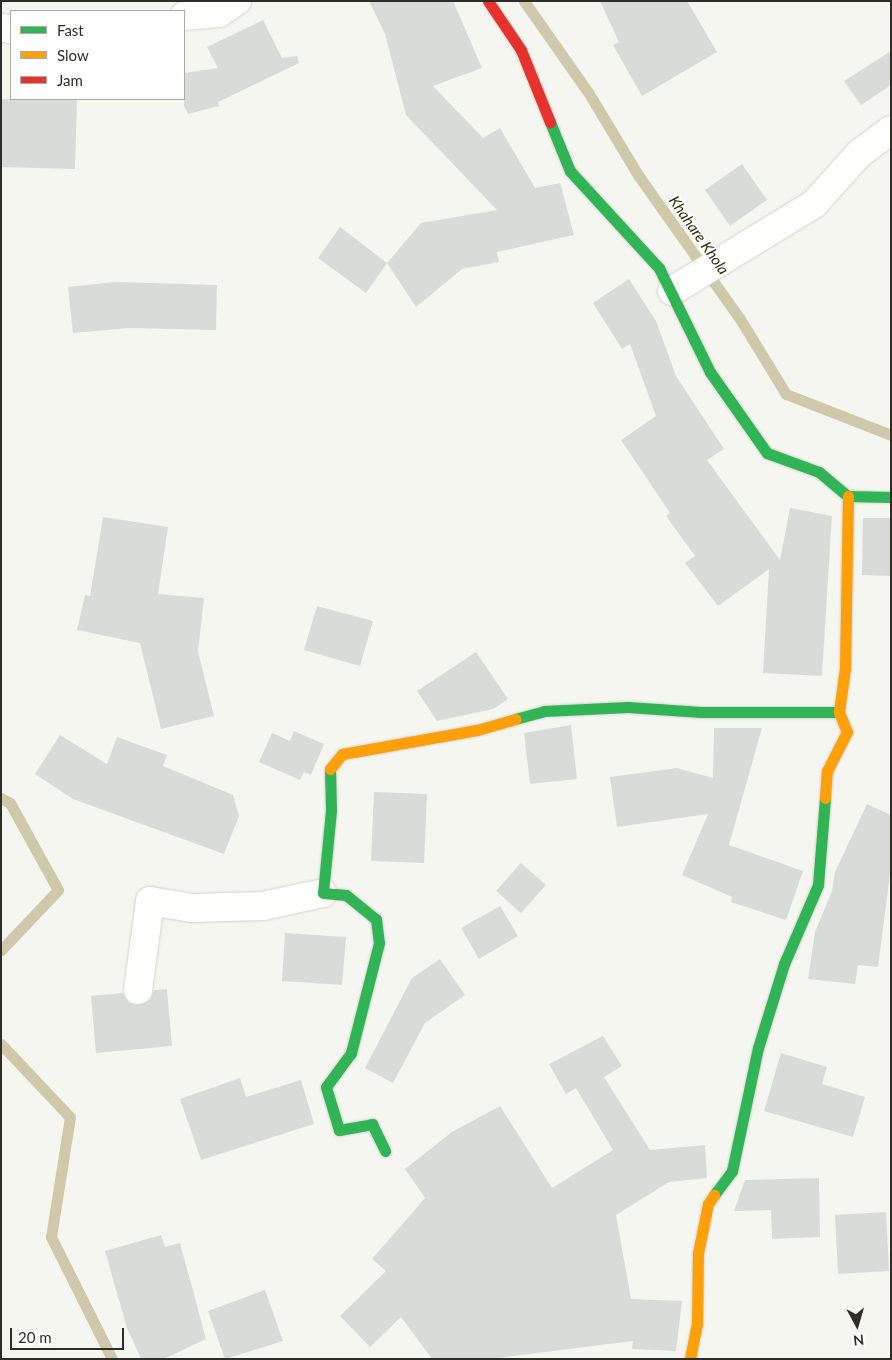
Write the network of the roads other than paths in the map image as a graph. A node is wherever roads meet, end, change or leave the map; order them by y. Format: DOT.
graph roads {
  1 [pos="237,1"];
  2 [pos="488,1"];
  3 [pos="185,16"];
  4 [pos="891,130"];
  5 [pos="672,291"];
  6 [pos="848,496"];
  7 [pos="891,497"];
  8 [pos="839,712"];
  9 [pos="323,892"];
  10 [pos="138,990"];
  11 [pos="385,1151"];
  12 [pos="690,1359"];
  1 -- 3 [label="street"];
  2 -- 5 [label="street"];
  4 -- 5 [label="street"];
  5 -- 6 [label="street"];
  6 -- 7 [label="street"];
  6 -- 8 [label="street"];
  8 -- 9 [label="street"];
  8 -- 12 [label="street"];
  9 -- 10 [label="street"];
  9 -- 11 [label="street"];
}
